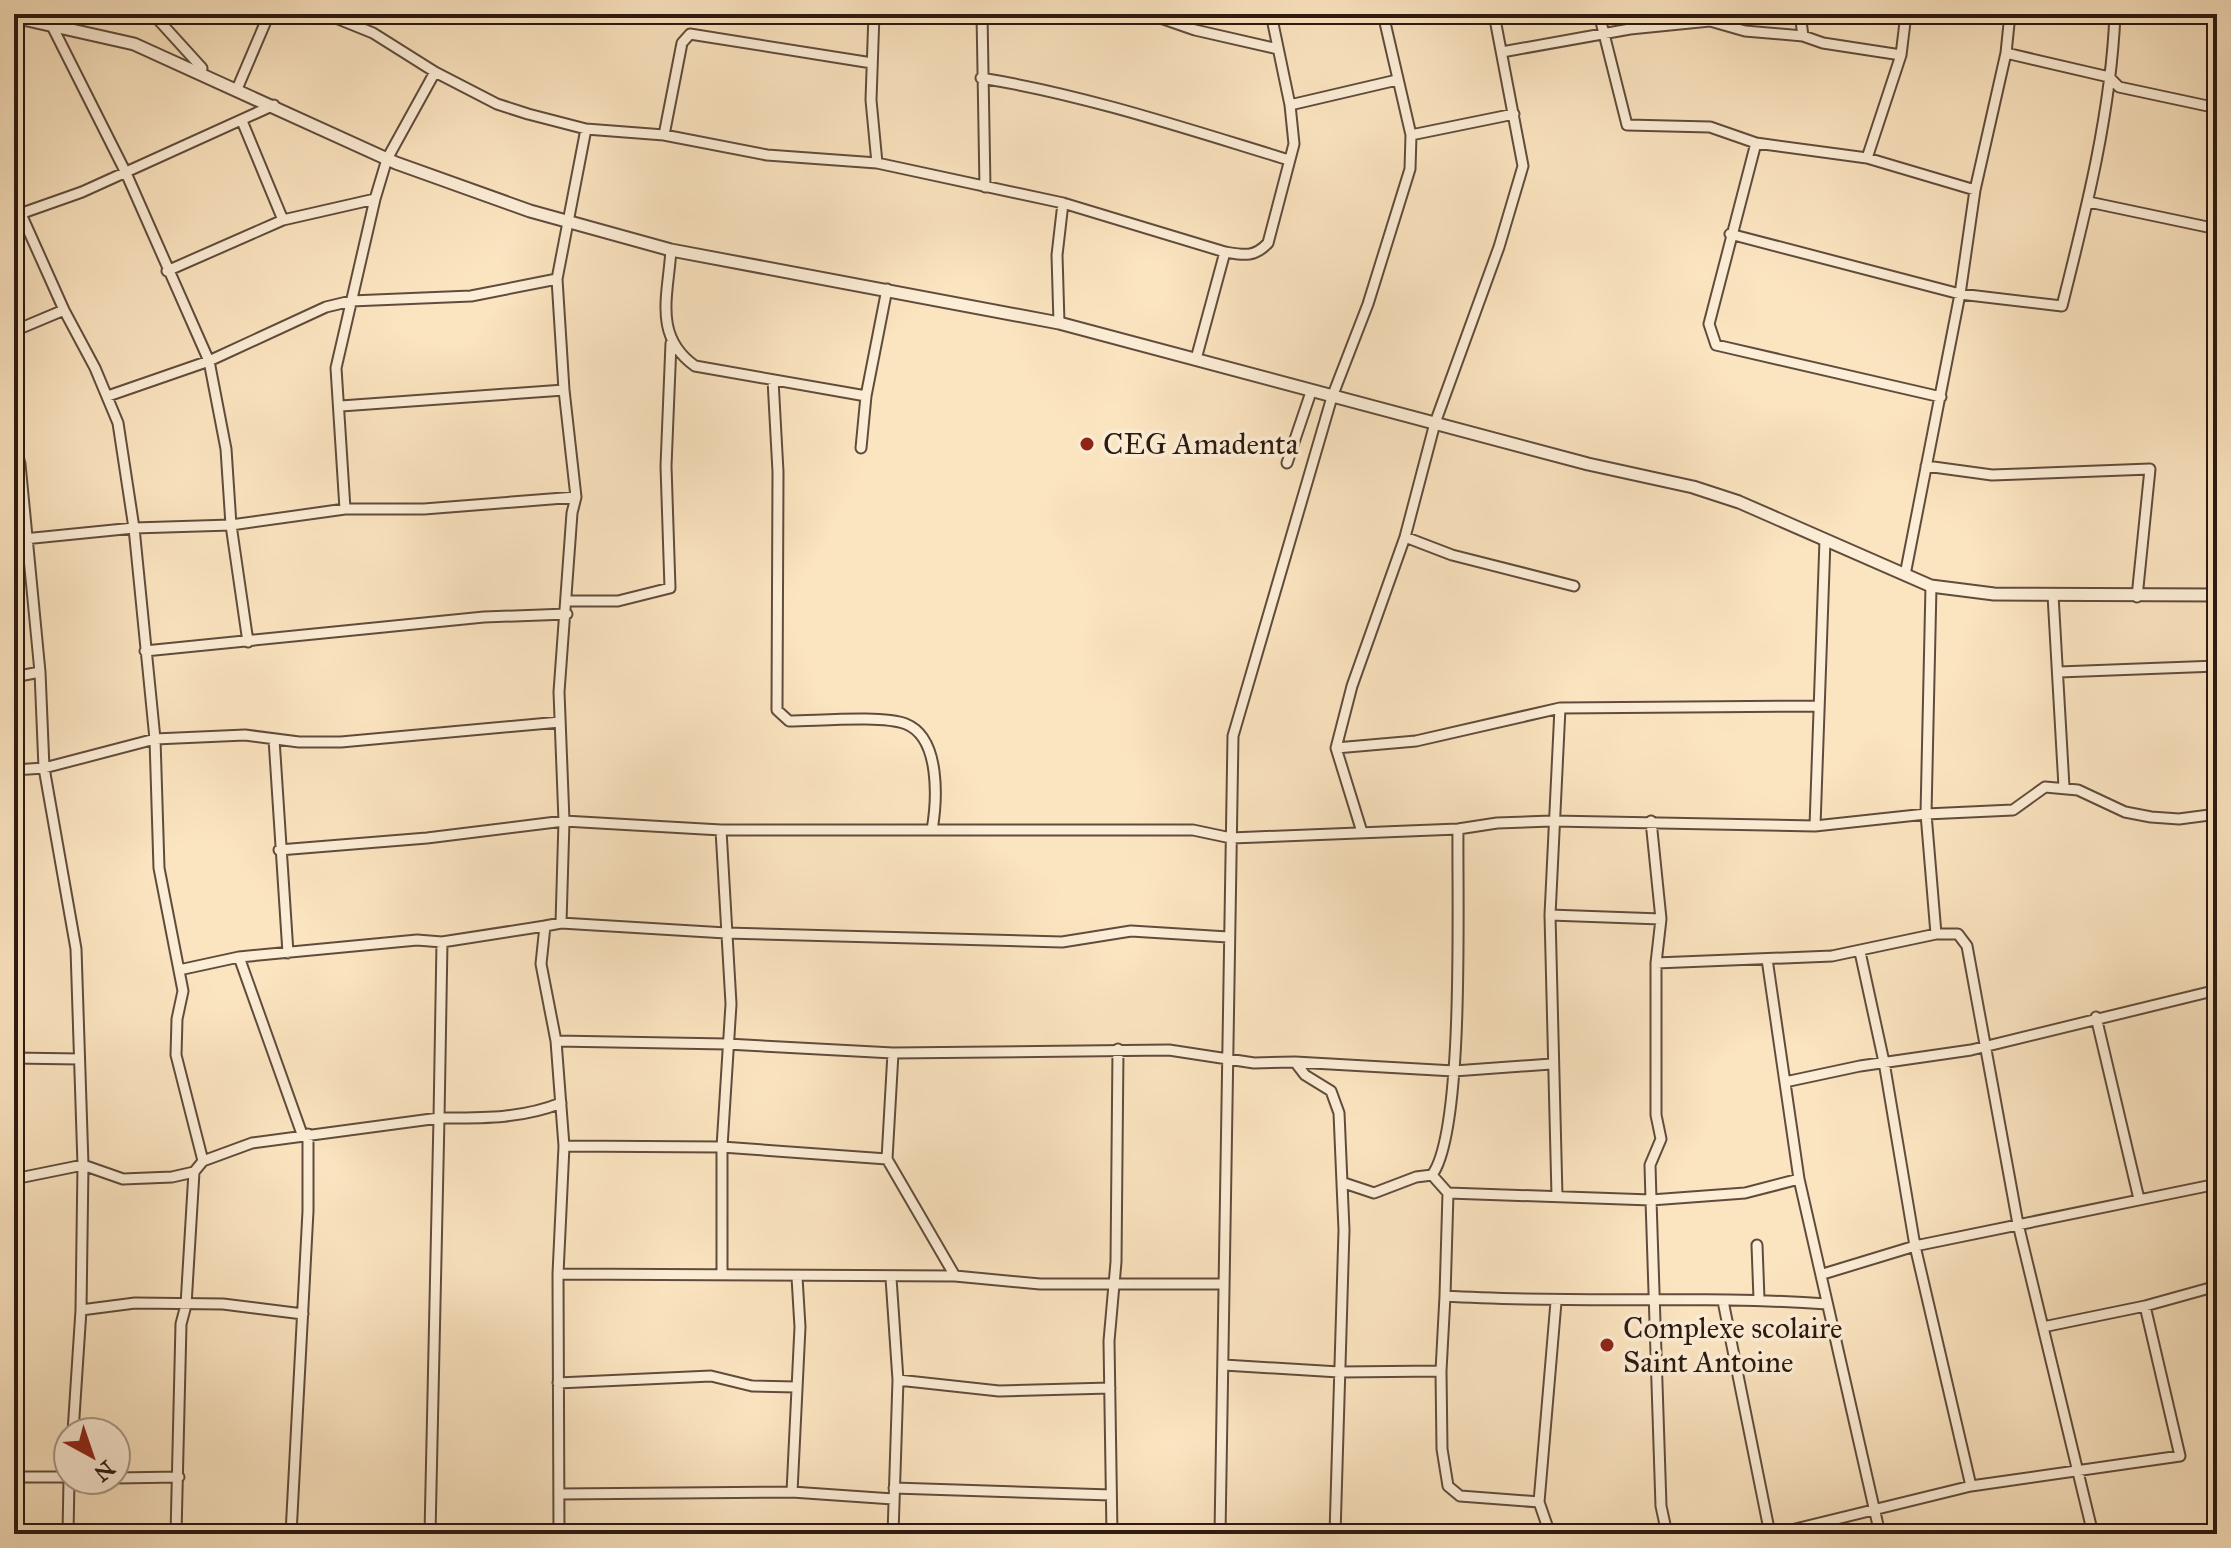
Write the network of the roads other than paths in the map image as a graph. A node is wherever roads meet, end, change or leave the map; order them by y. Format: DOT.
graph roads {
  1 [pos="41,14"];
  2 [pos="153,14"];
  3 [pos="269,14"];
  4 [pos="326,14"];
  5 [pos="874,14"];
  6 [pos="982,14"];
  7 [pos="1149,14"];
  8 [pos="1271,14"];
  9 [pos="1383,14"];
  10 [pos="1494,14"];
  11 [pos="1599,14"];
  12 [pos="1800,14"];
  13 [pos="1906,14"];
  14 [pos="2010,14"];
  15 [pos="2115,14"];
  16 [pos="14,17"];
  17 [pos="1709,17"];
  18 [pos="51,24"];
  19 [pos="1604,34"];
  20 [pos="1803,36"];
  21 [pos="1278,49"];
  22 [pos="1502,52"];
  23 [pos="2006,53"];
  24 [pos="1901,55"];
  25 [pos="872,63"];
  26 [pos="435,72"];
  27 [pos="201,74"];
  28 [pos="2109,77"];
  29 [pos="981,78"];
  30 [pos="1397,80"];
  31 [pos="237,89"];
  32 [pos="274,105"];
  33 [pos="1290,105"];
  34 [pos="2217,108"];
  35 [pos="1514,114"];
  36 [pos="242,121"];
  37 [pos="586,129"];
  38 [pos="664,135"];
  39 [pos="1411,135"];
  40 [pos="1756,143"];
  41 [pos="1867,158"];
  42 [pos="387,159"];
  43 [pos="1289,160"];
  44 [pos="877,163"];
  45 [pos="126,173"];
  46 [pos="985,187"];
  47 [pos="1975,190"];
  48 [pos="375,199"];
  49 [pos="2089,202"];
  50 [pos="1063,203"];
  51 [pos="17,215"];
  52 [pos="283,220"];
  53 [pos="568,222"];
  54 [pos="2217,229"];
  55 [pos="1730,234"];
  56 [pos="671,250"];
  57 [pos="1225,252"];
  58 [pos="167,271"];
  59 [pos="557,279"];
  60 [pos="887,289"];
  61 [pos="1960,294"];
  62 [pos="351,301"];
  63 [pos="64,310"];
  64 [pos="1059,323"];
  65 [pos="14,331"];
  66 [pos="671,343"];
  67 [pos="1196,359"];
  68 [pos="209,361"];
  69 [pos="773,380"];
  70 [pos="564,390"];
  71 [pos="1311,392"];
  72 [pos="108,396"];
  73 [pos="866,396"];
  74 [pos="1332,397"];
  75 [pos="1941,397"];
  76 [pos="341,406"];
  77 [pos="1435,423"];
  78 [pos="14,442"];
  79 [pos="861,448"];
  80 [pos="1287,463"];
  81 [pos="1926,466"];
  82 [pos="576,497"];
  83 [pos="345,509"];
  84 [pos="231,525"];
  85 [pos="134,528"];
  86 [pos="1405,537"];
  87 [pos="28,538"];
  88 [pos="14,540"];
  89 [pos="1825,540"];
  90 [pos="1905,575"];
  91 [pos="1574,586"];
  92 [pos="1931,586"];
  93 [pos="2053,595"];
  94 [pos="2217,595"];
  95 [pos="2137,597"];
  96 [pos="568,601"];
  97 [pos="567,614"];
  98 [pos="248,642"];
  99 [pos="145,651"];
  100 [pos="2217,666"];
  101 [pos="40,672"];
  102 [pos="2059,672"];
  103 [pos="14,677"];
  104 [pos="1819,706"];
  105 [pos="1560,708"];
  106 [pos="560,722"];
  107 [pos="155,739"];
  108 [pos="274,739"];
  109 [pos="1336,748"];
  110 [pos="44,768"];
  111 [pos="14,770"];
  112 [pos="2064,787"];
  113 [pos="1926,814"];
  114 [pos="2217,814"];
  115 [pos="564,821"];
  116 [pos="1552,821"];
  117 [pos="1651,821"];
  118 [pos="1815,826"];
  119 [pos="1458,829"];
  120 [pos="721,830"];
  121 [pos="932,830"];
  122 [pos="1362,832"];
  123 [pos="1231,838"];
  124 [pos="279,850"];
  125 [pos="1550,915"];
  126 [pos="1661,919"];
  127 [pos="561,923"];
  128 [pos="545,926"];
  129 [pos="726,933"];
  130 [pos="1936,934"];
  131 [pos="1228,937"];
  132 [pos="442,942"];
  133 [pos="1860,952"];
  134 [pos="288,953"];
  135 [pos="239,957"];
  136 [pos="1767,959"];
  137 [pos="1656,963"];
  138 [pos="179,970"];
  139 [pos="2217,990"];
  140 [pos="2096,1017"];
  141 [pos="556,1041"];
  142 [pos="727,1044"];
  143 [pos="1985,1046"];
  144 [pos="1118,1049"];
  145 [pos="893,1053"];
  146 [pos="14,1058"];
  147 [pos="1226,1058"];
  148 [pos="79,1059"];
  149 [pos="1295,1062"];
  150 [pos="1884,1062"];
  151 [pos="1551,1064"];
  152 [pos="1454,1071"];
  153 [pos="1785,1082"];
  154 [pos="561,1103"];
  155 [pos="439,1118"];
  156 [pos="305,1134"];
  157 [pos="564,1146"];
  158 [pos="722,1147"];
  159 [pos="887,1159"];
  160 [pos="203,1161"];
  161 [pos="83,1165"];
  162 [pos="194,1172"];
  163 [pos="1432,1175"];
  164 [pos="14,1179"];
  165 [pos="1799,1179"];
  166 [pos="1344,1183"];
  167 [pos="2217,1184"];
  168 [pos="1448,1193"];
  169 [pos="1557,1196"];
  170 [pos="2139,1199"];
  171 [pos="1651,1200"];
  172 [pos="2018,1224"];
  173 [pos="1757,1245"];
  174 [pos="1915,1246"];
  175 [pos="722,1273"];
  176 [pos="558,1274"];
  177 [pos="1823,1274"];
  178 [pos="955,1276"];
  179 [pos="797,1277"];
  180 [pos="891,1278"];
  181 [pos="1223,1284"];
  182 [pos="1112,1285"];
  183 [pos="2217,1286"];
  184 [pos="1445,1296"];
  185 [pos="1652,1298"];
  186 [pos="1759,1299"];
  187 [pos="1723,1301"];
  188 [pos="1556,1302"];
  189 [pos="1827,1304"];
  190 [pos="186,1305"];
  191 [pos="2145,1306"];
  192 [pos="81,1310"];
  193 [pos="303,1314"];
  194 [pos="2043,1327"];
  195 [pos="1224,1365"];
  196 [pos="1441,1371"];
  197 [pos="1339,1372"];
  198 [pos="898,1380"];
  199 [pos="558,1383"];
  200 [pos="796,1387"];
  201 [pos="1110,1388"];
  202 [pos="74,1416"];
  203 [pos="2080,1473"];
  204 [pos="14,1477"];
  205 [pos="179,1477"];
  206 [pos="52,1478"];
  207 [pos="132,1478"];
  208 [pos="1971,1486"];
  209 [pos="792,1492"];
  210 [pos="894,1493"];
  211 [pos="559,1494"];
  212 [pos="1111,1495"];
  213 [pos="69,1496"];
  214 [pos="1539,1502"];
  215 [pos="1875,1507"];
  216 [pos="68,1534"];
  217 [pos="176,1534"];
  218 [pos="291,1534"];
  219 [pos="430,1534"];
  220 [pos="559,1534"];
  221 [pos="893,1534"];
  222 [pos="1112,1534"];
  223 [pos="1220,1534"];
  224 [pos="1335,1534"];
  225 [pos="1550,1534"];
  226 [pos="1667,1534"];
  227 [pos="1773,1534"];
  228 [pos="1880,1534"];
  229 [pos="2093,1534"];
  1 -- 18 [label="street"];
  2 -- 27 [label="street"];
  3 -- 31 [label="street"];
  4 -- 26 [label="street"];
  5 -- 25 [label="street"];
  6 -- 29 [label="street"];
  7 -- 21 [label="street"];
  8 -- 21 [label="street"];
  9 -- 30 [label="street"];
  10 -- 22 [label="street"];
  11 -- 19 [label="street"];
  12 -- 20 [label="street"];
  13 -- 24 [label="street"];
  14 -- 23 [label="street"];
  15 -- 28 [label="street"];
  16 -- 18 [label="street"];
  17 -- 19 [label="street"];
  17 -- 20 [label="street"];
  18 -- 27 [label="street"];
  18 -- 45 [label="street"];
  19 -- 22 [label="street"];
  19 -- 40 [label="street"];
  20 -- 24 [label="street"];
  21 -- 33 [label="street"];
  22 -- 35 [label="street"];
  23 -- 28 [label="street"];
  23 -- 47 [label="street"];
  24 -- 41 [label="street"];
  25 -- 38 [label="street"];
  25 -- 44 [label="street"];
  26 -- 37 [label="street"];
  26 -- 42 [label="street"];
  27 -- 31 [label="street"];
  28 -- 34 [label="street"];
  28 -- 49 [label="street"];
  29 -- 43 [label="street"];
  29 -- 46 [label="street"];
  30 -- 33 [label="street"];
  30 -- 39 [label="street"];
  31 -- 32 [label="street"];
  32 -- 36 [label="street"];
  32 -- 42 [label="street"];
  33 -- 43 [label="street"];
  35 -- 39 [label="street"];
  35 -- 77 [label="street"];
  36 -- 45 [label="street"];
  36 -- 52 [label="street"];
  37 -- 38 [label="street"];
  37 -- 53 [label="street"];
  38 -- 44 [label="street"];
  39 -- 74 [label="street"];
  40 -- 41 [label="street"];
  40 -- 55 [label="street"];
  41 -- 47 [label="street"];
  42 -- 48 [label="street"];
  42 -- 53 [label="street"];
  43 -- 57 [label="street"];
  44 -- 46 [label="street"];
  45 -- 51 [label="street"];
  45 -- 58 [label="street"];
  46 -- 50 [label="street"];
  47 -- 61 [label="street"];
  48 -- 52 [label="street"];
  48 -- 62 [label="street"];
  49 -- 54 [label="street"];
  49 -- 61 [label="street"];
  50 -- 57 [label="street"];
  50 -- 64 [label="street"];
  51 -- 63 [label="street"];
  52 -- 58 [label="street"];
  53 -- 56 [label="street"];
  53 -- 59 [label="street"];
  55 -- 61 [label="street"];
  55 -- 75 [label="street"];
  56 -- 60 [label="street"];
  56 -- 66 [label="street"];
  57 -- 67 [label="street"];
  58 -- 68 [label="street"];
  59 -- 62 [label="street"];
  59 -- 70 [label="street"];
  60 -- 64 [label="street"];
  60 -- 73 [label="street"];
  61 -- 75 [label="street"];
  62 -- 68 [label="street"];
  62 -- 76 [label="street"];
  63 -- 65 [label="street"];
  63 -- 72 [label="street"];
  64 -- 67 [label="street"];
  66 -- 69 [label="street"];
  66 -- 96 [label="street"];
  67 -- 71 [label="street"];
  68 -- 72 [label="street"];
  68 -- 84 [label="street"];
  69 -- 73 [label="street"];
  69 -- 121 [label="street"];
  70 -- 76 [label="street"];
  70 -- 82 [label="street"];
  71 -- 74 [label="street"];
  71 -- 80 [label="street"];
  72 -- 85 [label="street"];
  73 -- 79 [label="street"];
  74 -- 77 [label="street"];
  74 -- 123 [label="street"];
  75 -- 81 [label="street"];
  76 -- 83 [label="street"];
  77 -- 86 [label="street"];
  77 -- 89 [label="street"];
  78 -- 87 [label="street"];
  81 -- 90 [label="street"];
  81 -- 95 [label="street"];
  82 -- 83 [label="street"];
  82 -- 96 [label="street"];
  83 -- 84 [label="street"];
  84 -- 85 [label="street"];
  84 -- 98 [label="street"];
  85 -- 87 [label="street"];
  85 -- 99 [label="street"];
  86 -- 91 [label="street"];
  86 -- 109 [label="street"];
  87 -- 88 [label="street"];
  87 -- 101 [label="street"];
  89 -- 90 [label="street"];
  89 -- 104 [label="street"];
  90 -- 92 [label="street"];
  92 -- 93 [label="street"];
  92 -- 113 [label="street"];
  93 -- 95 [label="street"];
  93 -- 102 [label="street"];
  94 -- 95 [label="street"];
  96 -- 97 [label="street"];
  97 -- 98 [label="street"];
  97 -- 106 [label="street"];
  98 -- 99 [label="street"];
  99 -- 107 [label="street"];
  100 -- 102 [label="street"];
  101 -- 103 [label="street"];
  101 -- 110 [label="street"];
  102 -- 112 [label="street"];
  104 -- 105 [label="street"];
  104 -- 118 [label="street"];
  105 -- 109 [label="street"];
  105 -- 116 [label="street"];
  106 -- 108 [label="street"];
  106 -- 115 [label="street"];
  107 -- 108 [label="street"];
  107 -- 110 [label="street"];
  107 -- 138 [label="street"];
  108 -- 124 [label="street"];
  109 -- 122 [label="street"];
  110 -- 111 [label="street"];
  110 -- 148 [label="street"];
  112 -- 113 [label="street"];
  112 -- 114 [label="street"];
  113 -- 118 [label="street"];
  113 -- 130 [label="street"];
  115 -- 120 [label="street"];
  115 -- 124 [label="street"];
  115 -- 127 [label="street"];
  116 -- 117 [label="street"];
  116 -- 119 [label="street"];
  116 -- 125 [label="street"];
  117 -- 118 [label="street"];
  117 -- 126 [label="street"];
  119 -- 122 [label="street"];
  119 -- 152 [label="street"];
  120 -- 121 [label="street"];
  120 -- 129 [label="street"];
  121 -- 123 [label="street"];
  122 -- 123 [label="street"];
  123 -- 131 [label="street"];
  124 -- 134 [label="street"];
  125 -- 126 [label="street"];
  125 -- 151 [label="street"];
  126 -- 137 [label="street"];
  127 -- 128 [label="street"];
  127 -- 129 [label="street"];
  128 -- 132 [label="street"];
  128 -- 141 [label="street"];
  129 -- 131 [label="street"];
  129 -- 142 [label="street"];
  130 -- 133 [label="street"];
  130 -- 143 [label="street"];
  131 -- 147 [label="street"];
  132 -- 134 [label="street"];
  132 -- 155 [label="street"];
  133 -- 136 [label="street"];
  133 -- 150 [label="street"];
  134 -- 135 [label="street"];
  135 -- 138 [label="street"];
  135 -- 156 [label="street"];
  136 -- 137 [label="street"];
  136 -- 153 [label="street"];
  137 -- 171 [label="street"];
  138 -- 160 [label="street"];
  139 -- 140 [label="street"];
  140 -- 143 [label="street"];
  140 -- 170 [label="street"];
  141 -- 142 [label="street"];
  141 -- 154 [label="street"];
  142 -- 145 [label="street"];
  142 -- 158 [label="street"];
  143 -- 150 [label="street"];
  143 -- 172 [label="street"];
  144 -- 145 [label="street"];
  144 -- 147 [label="street"];
  144 -- 182 [label="street"];
  145 -- 159 [label="street"];
  146 -- 148 [label="street"];
  147 -- 149 [label="street"];
  147 -- 181 [label="street"];
  148 -- 161 [label="street"];
  149 -- 152 [label="street"];
  149 -- 166 [label="street"];
  150 -- 153 [label="street"];
  150 -- 174 [label="street"];
  151 -- 152 [label="street"];
  151 -- 169 [label="street"];
  152 -- 163 [label="street"];
  153 -- 165 [label="street"];
  154 -- 155 [label="street"];
  154 -- 157 [label="street"];
  155 -- 156 [label="street"];
  155 -- 219 [label="street"];
  156 -- 160 [label="street"];
  156 -- 193 [label="street"];
  157 -- 158 [label="street"];
  157 -- 176 [label="street"];
  158 -- 159 [label="street"];
  158 -- 175 [label="street"];
  159 -- 178 [label="street"];
  160 -- 162 [label="street"];
  161 -- 162 [label="street"];
  161 -- 164 [label="street"];
  161 -- 192 [label="street"];
  162 -- 190 [label="street"];
  163 -- 166 [label="street"];
  163 -- 168 [label="street"];
  165 -- 171 [label="street"];
  165 -- 177 [label="street"];
  166 -- 197 [label="street"];
  167 -- 170 [label="street"];
  168 -- 169 [label="street"];
  168 -- 184 [label="street"];
  169 -- 171 [label="street"];
  170 -- 172 [label="street"];
  171 -- 185 [label="street"];
  172 -- 174 [label="street"];
  172 -- 194 [label="street"];
  173 -- 186 [label="street"];
  174 -- 177 [label="street"];
  174 -- 208 [label="street"];
  175 -- 176 [label="street"];
  175 -- 179 [label="street"];
  176 -- 199 [label="street"];
  177 -- 189 [label="street"];
  178 -- 180 [label="street"];
  178 -- 182 [label="street"];
  179 -- 180 [label="street"];
  179 -- 200 [label="street"];
  180 -- 198 [label="street"];
  181 -- 182 [label="street"];
  181 -- 195 [label="street"];
  182 -- 201 [label="street"];
  183 -- 191 [label="street"];
  184 -- 188 [label="street"];
  184 -- 196 [label="street"];
  185 -- 187 [label="street"];
  185 -- 188 [label="street"];
  185 -- 226 [label="street"];
  186 -- 187 [label="street"];
  186 -- 189 [label="street"];
  187 -- 227 [label="street"];
  188 -- 214 [label="street"];
  189 -- 215 [label="street"];
  190 -- 192 [label="street"];
  190 -- 193 [label="street"];
  190 -- 205 [label="street"];
  191 -- 194 [label="street"];
  191 -- 203 [label="street"];
  192 -- 202 [label="street"];
  193 -- 218 [label="street"];
  194 -- 203 [label="street"];
  195 -- 197 [label="street"];
  195 -- 223 [label="street"];
  196 -- 197 [label="street"];
  196 -- 214 [label="street"];
  197 -- 224 [label="street"];
  198 -- 201 [label="street"];
  198 -- 210 [label="street"];
  199 -- 200 [label="street"];
  199 -- 211 [label="street"];
  200 -- 209 [label="street"];
  201 -- 212 [label="street"];
  203 -- 208 [label="street"];
  203 -- 229 [label="street"];
  204 -- 206 [label="street"];
  205 -- 207 [label="street"];
  205 -- 217 [label="street"];
  208 -- 215 [label="street"];
  209 -- 210 [label="street"];
  209 -- 211 [label="street"];
  210 -- 212 [label="street"];
  210 -- 221 [label="street"];
  211 -- 220 [label="street"];
  212 -- 222 [label="street"];
  213 -- 216 [label="street"];
  214 -- 225 [label="street"];
  215 -- 227 [label="street"];
  215 -- 228 [label="street"];
}
